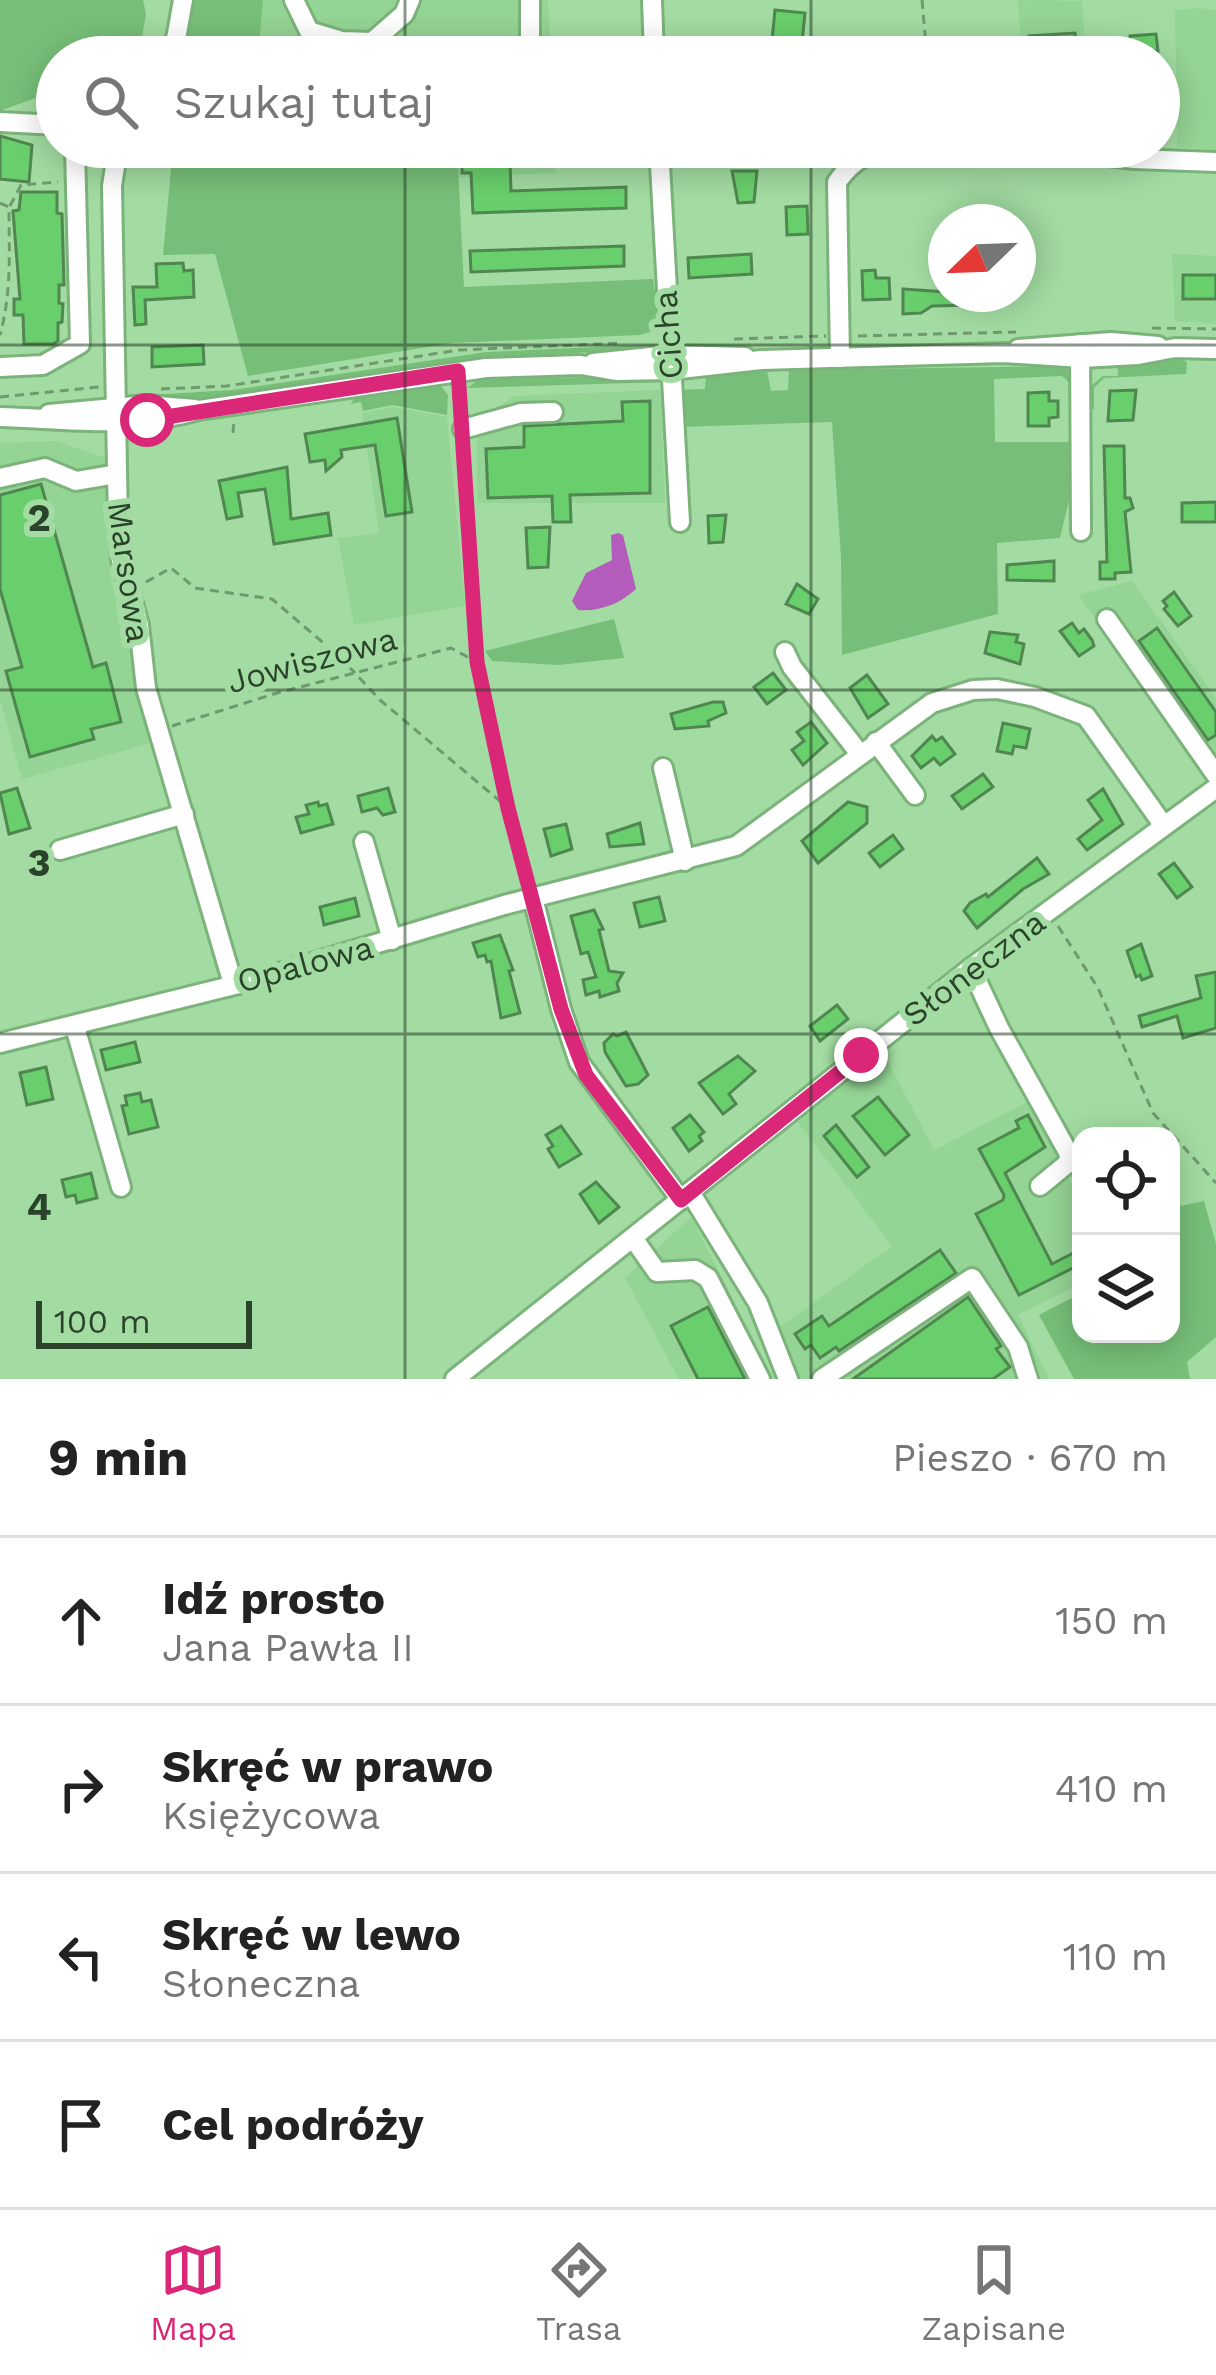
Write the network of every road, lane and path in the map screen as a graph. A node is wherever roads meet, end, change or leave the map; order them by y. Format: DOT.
graph roads {
  1 [pos="183,0"];
  2 [pos="294,0"];
  3 [pos="410,0"];
  4 [pos="530,0"];
  5 [pos="652,0"];
  6 [pos="922,0"];
  7 [pos="177,36"];
  8 [pos="326,36"];
  9 [pos="378,36"];
  10 [pos="530,36"];
  11 [pos="653,36"];
  12 [pos="925,36"];
  13 [pos="0,122"];
  14 [pos="36,124"];
  15 [pos="1180,161"];
  16 [pos="1216,163"];
  17 [pos="58,168"];
  18 [pos="75,168"];
  19 [pos="115,168"];
  20 [pos="660,168"];
  21 [pos="847,168"];
  22 [pos="58,184"];
  23 [pos="69,184"];
  24 [pos="0,202"];
  25 [pos="9,207"];
  26 [pos="0,272"];
  27 [pos="8,274"];
  28 [pos="2,320"];
  29 [pos="1187,327"];
  30 [pos="1216,329"];
  31 [pos="833,332"];
  32 [pos="1004,332"];
  33 [pos="849,334"];
  34 [pos="0,335"];
  35 [pos="724,339"];
  36 [pos="639,342"];
  37 [pos="1216,349"];
  38 [pos="1081,351"];
  39 [pos="840,358"];
  40 [pos="670,363"];
  41 [pos="0,367"];
  42 [pos="458,371"];
  43 [pos="110,384"];
  44 [pos="154,389"];
  45 [pos="0,397"];
  46 [pos="553,412"];
  47 [pos="117,414"];
  48 [pos="0,417"];
  49 [pos="463,429"];
  50 [pos="117,474"];
  51 [pos="0,478"];
  52 [pos="680,522"];
  53 [pos="1081,531"];
  54 [pos="130,590"];
  55 [pos="1107,619"];
  56 [pos="785,652"];
  57 [pos="477,662"];
  58 [pos="354,673"];
  59 [pos="159,731"];
  60 [pos="868,748"];
  61 [pos="662,768"];
  62 [pos="1216,775"];
  63 [pos="1216,788"];
  64 [pos="915,795"];
  65 [pos="508,808"];
  66 [pos="184,814"];
  67 [pos="1164,826"];
  68 [pos="364,842"];
  69 [pos="60,850"];
  70 [pos="685,861"];
  71 [pos="533,898"];
  72 [pos="1048,911"];
  73 [pos="392,940"];
  74 [pos="971,968"];
  75 [pos="232,984"];
  76 [pos="75,1027"];
  77 [pos="0,1043"];
  78 [pos="1216,1183"];
  79 [pos="1040,1186"];
  80 [pos="121,1187"];
  81 [pos="686,1196"];
  82 [pos="633,1238"];
  83 [pos="455,1379"];
  84 [pos="760,1379"];
  85 [pos="788,1379"];
  86 [pos="822,1379"];
  87 [pos="1028,1379"];
  1 -- 7 [label="street"];
  2 -- 8 [label="street"];
  3 -- 9 [label="street"];
  4 -- 10 [label="street"];
  5 -- 11 [label="street"];
  6 -- 12 [label="path"];
  13 -- 14 [label="street"];
  15 -- 16 [label="street"];
  17 -- 22 [label="path"];
  18 -- 41 [label="street"];
  19 -- 47 [label="street, Marsowa"];
  20 -- 40 [label="street, Cicha"];
  21 -- 39 [label="street"];
  22 -- 23 [label="path"];
  22 -- 25 [label="path"];
  24 -- 25 [label="path"];
  25 -- 27 [label="path"];
  26 -- 27 [label="path"];
  27 -- 28 [label="path"];
  28 -- 34 [label="path"];
  29 -- 30 [label="path"];
  31 -- 35 [label="path"];
  32 -- 33 [label="path"];
  36 -- 44 [label="path"];
  37 -- 38 [label="street"];
  38 -- 39 [label="street"];
  38 -- 53 [label="street"];
  39 -- 40 [label="street"];
  40 -- 42 [label="street"];
  40 -- 52 [label="street, Cicha"];
  42 -- 47 [label="street"];
  42 -- 49 [label="path"];
  43 -- 45 [label="path"];
  46 -- 49 [label="street"];
  47 -- 48 [label="street"];
  47 -- 50 [label="street, Marsowa"];
  49 -- 57 [label="path"];
  50 -- 51 [label="street"];
  50 -- 54 [label="street, Marsowa"];
  54 -- 58 [label="path"];
  54 -- 59 [label="street, Marsowa"];
  55 -- 62 [label="street"];
  56 -- 60 [label="street"];
  57 -- 58 [label="path, Jowiszowa"];
  57 -- 65 [label="path"];
  58 -- 59 [label="path, Jowiszowa"];
  58 -- 65 [label="path"];
  59 -- 66 [label="street, Marsowa"];
  60 -- 64 [label="street"];
  60 -- 67 [label="street, Opalowa"];
  60 -- 70 [label="street, Opalowa"];
  61 -- 70 [label="street"];
  63 -- 67 [label="street, Słoneczna"];
  65 -- 71 [label="path"];
  66 -- 69 [label="street"];
  66 -- 75 [label="street, Marsowa"];
  67 -- 72 [label="street, Słoneczna"];
  68 -- 73 [label="street"];
  70 -- 71 [label="street, Opalowa"];
  71 -- 73 [label="street, Opalowa"];
  71 -- 81 [label="street"];
  72 -- 74 [label="street, Słoneczna"];
  72 -- 78 [label="path"];
  73 -- 75 [label="street, Opalowa"];
  74 -- 79 [label="street"];
  74 -- 81 [label="street, Słoneczna"];
  75 -- 76 [label="street, Opalowa"];
  76 -- 77 [label="street, Opalowa"];
  76 -- 80 [label="street"];
  81 -- 82 [label="street, Słoneczna"];
  81 -- 85 [label="street"];
  82 -- 83 [label="street, Słoneczna"];
  82 -- 84 [label="street"];
  86 -- 87 [label="street"];
}
